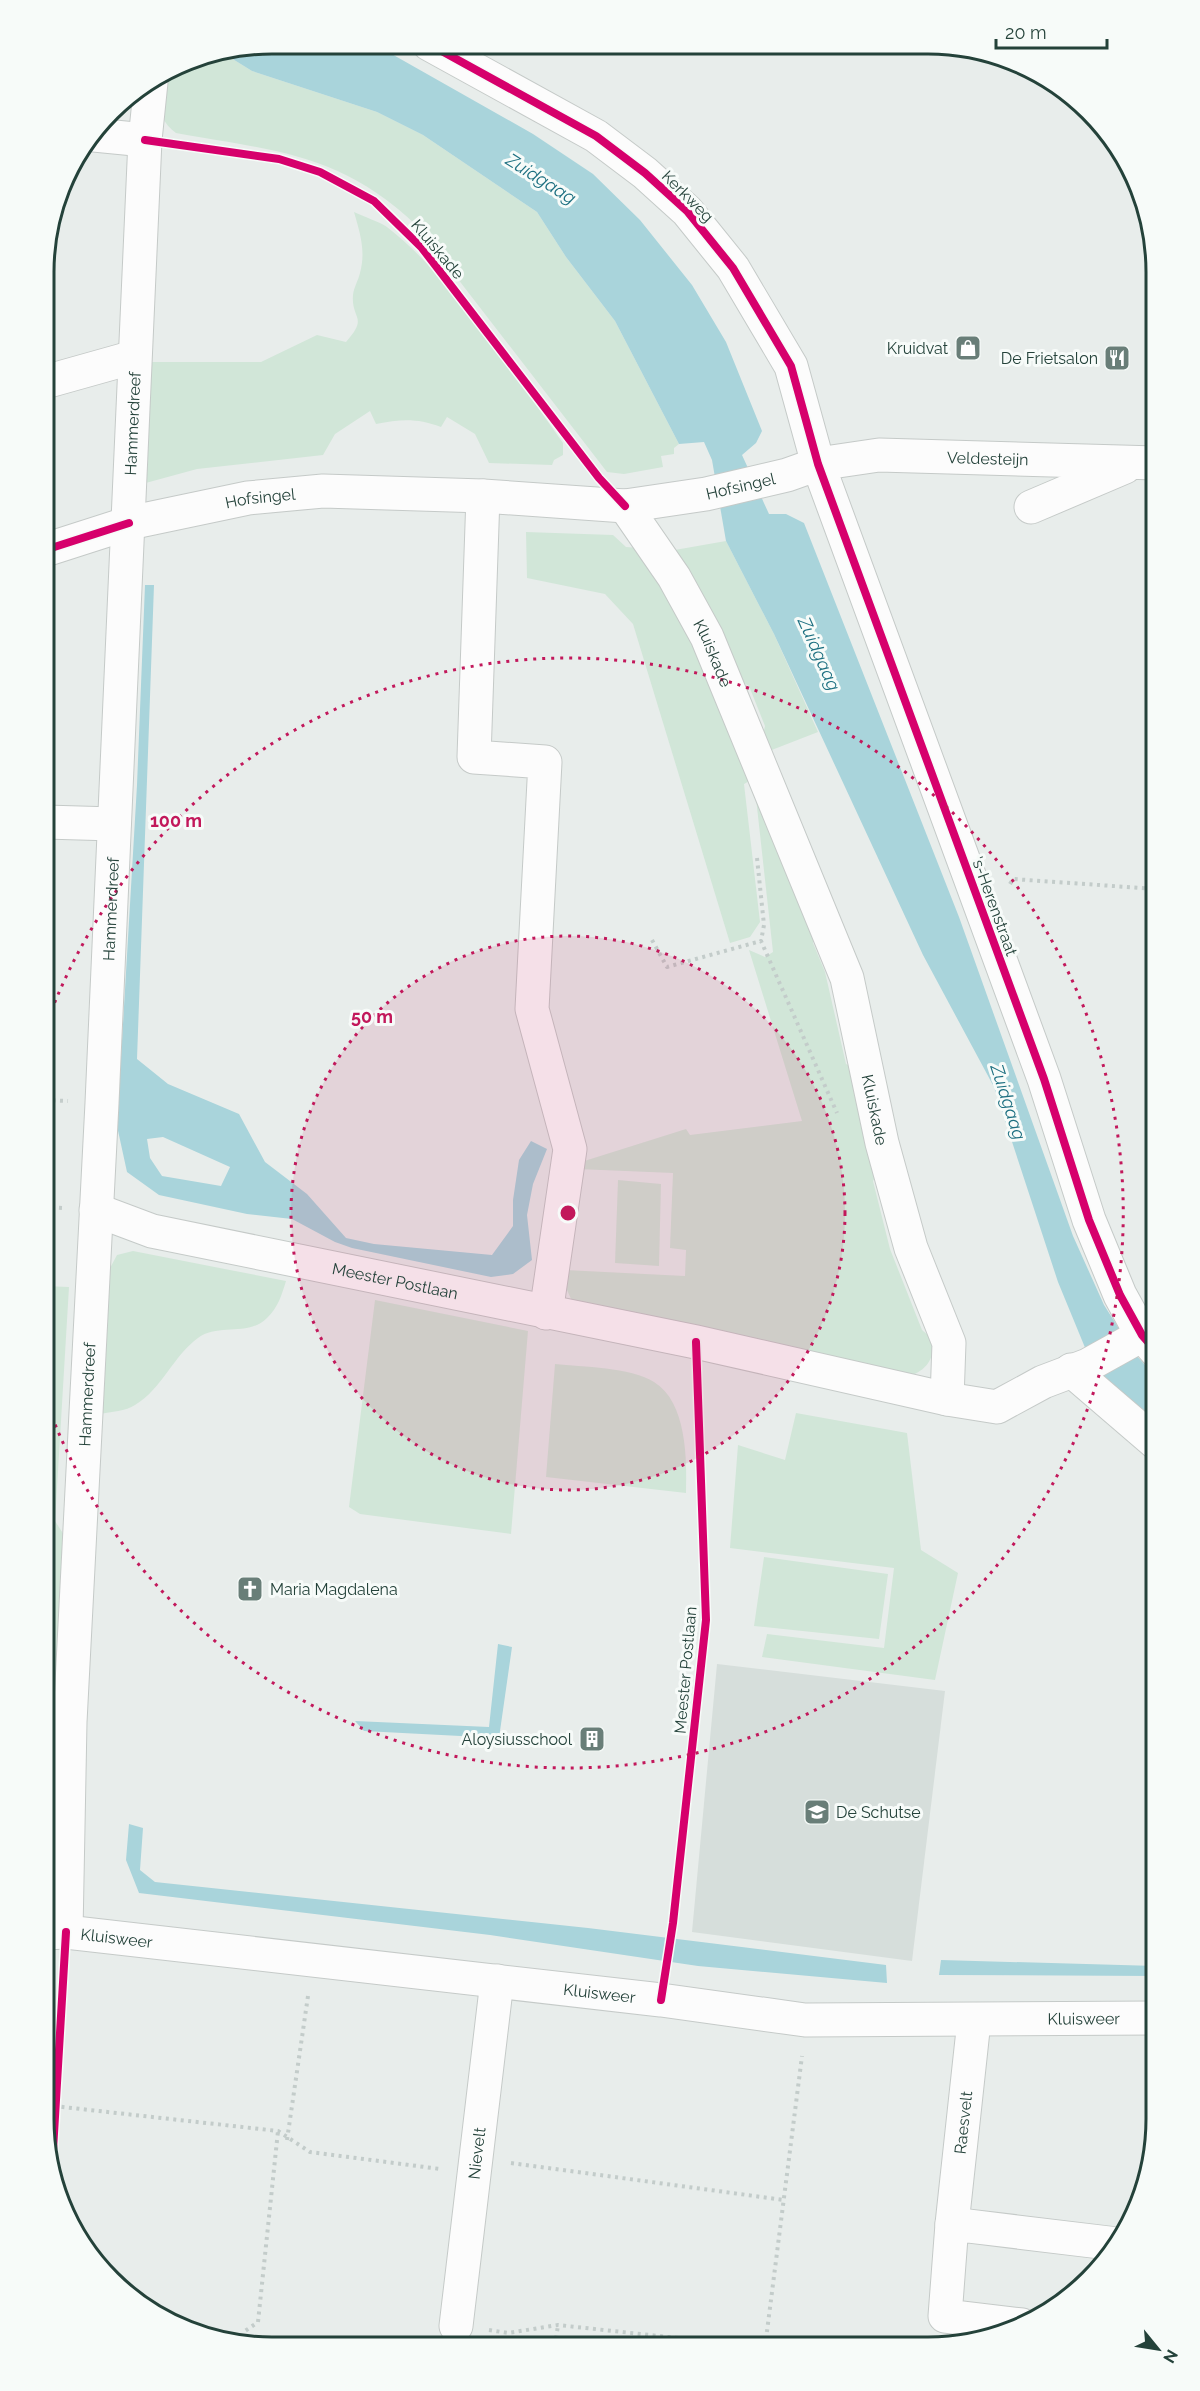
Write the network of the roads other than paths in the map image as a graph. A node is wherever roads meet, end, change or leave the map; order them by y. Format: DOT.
graph roads {
  1 [pos="447,54"];
  2 [pos="150,92"];
  3 [pos="102,136"];
  4 [pos="145,140"];
  5 [pos="134,357"];
  6 [pos="54,379"];
  7 [pos="1146,463"];
  8 [pos="818,465"];
  9 [pos="483,496"];
  10 [pos="625,506"];
  11 [pos="1031,507"];
  12 [pos="129,523"];
  13 [pos="54,547"];
  14 [pos="54,822"];
  15 [pos="114,824"];
  16 [pos="96,1210"];
  17 [pos="546,1313"];
  18 [pos="1143,1343"];
  19 [pos="1080,1367"];
  20 [pos="947,1399"];
  21 [pos="1146,1433"];
  22 [pos="61,1732"];
  23 [pos="55,1932"];
  24 [pos="497,1981"];
  25 [pos="1146,2018"];
  26 [pos="974,2021"];
  27 [pos="952,2224"];
  28 [pos="1107,2243"];
  29 [pos="1004,2323"];
  30 [pos="456,2326"];
  1 -- 8 [label="street, Kerkweg"];
  2 -- 4 [label="street, Hammerdreef"];
  3 -- 4 [label="street"];
  4 -- 5 [label="street, Hammerdreef"];
  5 -- 6 [label="street"];
  5 -- 12 [label="street, Hammerdreef"];
  7 -- 8 [label="street, Veldesteijn"];
  7 -- 11 [label="street"];
  8 -- 10 [label="street, Hofsingel"];
  8 -- 18 [label="street, 's-Herenstraat"];
  9 -- 10 [label="street, Hofsingel"];
  9 -- 12 [label="street, Hofsingel"];
  9 -- 17 [label="street"];
  10 -- 20 [label="street, Kluiskade"];
  12 -- 13 [label="street, Hofsingel"];
  12 -- 15 [label="street, Hammerdreef"];
  14 -- 15 [label="street"];
  15 -- 16 [label="street, Hammerdreef"];
  16 -- 17 [label="street, Meester Postlaan"];
  16 -- 22 [label="street, Hammerdreef"];
  17 -- 20 [label="street, Meester Postlaan"];
  18 -- 19 [label="street, Meester Postlaan"];
  19 -- 20 [label="street, Meester Postlaan"];
  19 -- 21 [label="street"];
  22 -- 23 [label="street, Hammerdreef"];
  23 -- 24 [label="street, Kluisweer"];
  24 -- 26 [label="street, Kluisweer"];
  24 -- 30 [label="street, Nievelt"];
  25 -- 26 [label="street, Kluisweer"];
  26 -- 27 [label="street, Raesvelt"];
  27 -- 28 [label="street"];
  27 -- 29 [label="street, Raesvelt"];
}
